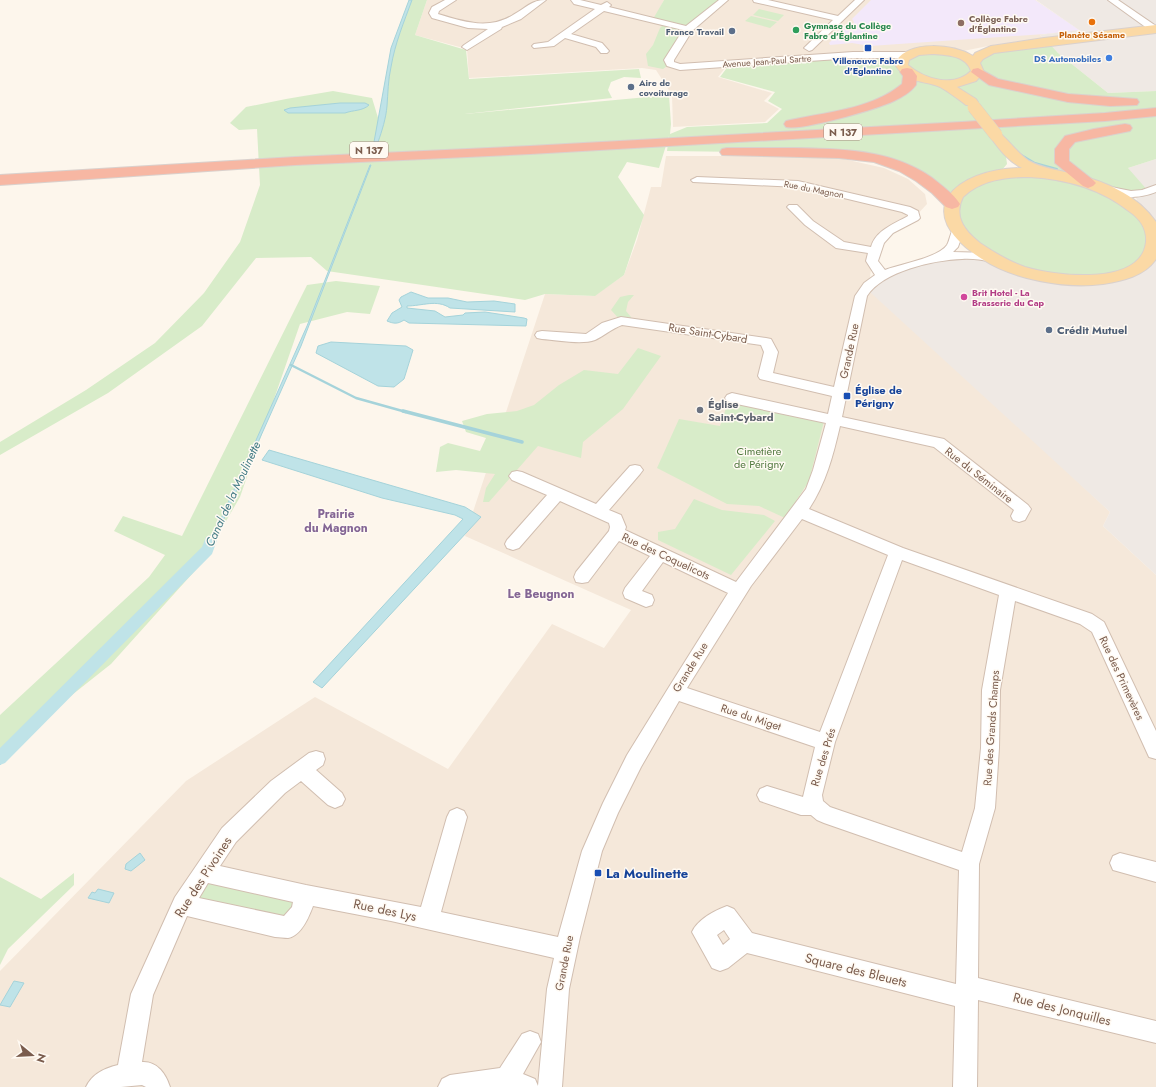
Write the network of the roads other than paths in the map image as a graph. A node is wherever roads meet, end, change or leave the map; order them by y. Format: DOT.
graph roads {
  1 [pos="452,0"];
  2 [pos="542,0"];
  3 [pos="575,0"];
  4 [pos="614,0"];
  5 [pos="724,0"];
  6 [pos="757,0"];
  7 [pos="860,0"];
  8 [pos="1112,0"];
  9 [pos="1116,0"];
  10 [pos="603,8"];
  11 [pos="839,19"];
  12 [pos="503,24"];
  13 [pos="688,29"];
  14 [pos="1155,29"];
  15 [pos="564,36"];
  16 [pos="1044,42"];
  17 [pos="538,46"];
  18 [pos="467,47"];
  19 [pos="809,48"];
  20 [pos="604,51"];
  21 [pos="949,52"];
  22 [pos="906,64"];
  23 [pos="973,72"];
  24 [pos="942,83"];
  25 [pos="1156,102"];
  26 [pos="972,105"];
  27 [pos="1156,112"];
  28 [pos="1156,124"];
  29 [pos="738,131"];
  30 [pos="1005,148"];
  31 [pos="530,150"];
  32 [pos="0,169"];
  33 [pos="1052,174"];
  34 [pos="993,175"];
  35 [pos="0,180"];
  36 [pos="697,180"];
  37 [pos="1094,185"];
  38 [pos="1156,188"];
  39 [pos="1156,193"];
  40 [pos="952,204"];
  41 [pos="793,207"];
  42 [pos="1140,212"];
  43 [pos="958,230"];
  44 [pos="1155,249"];
  45 [pos="875,251"];
  46 [pos="990,257"];
  47 [pos="938,258"];
  48 [pos="1134,270"];
  49 [pos="1156,272"];
  50 [pos="886,275"];
  51 [pos="542,335"];
  52 [pos="840,393"];
  53 [pos="732,398"];
  54 [pos="834,420"];
  55 [pos="635,470"];
  56 [pos="518,476"];
  57 [pos="557,494"];
  58 [pos="799,511"];
  59 [pos="598,512"];
  60 [pos="1019,516"];
  61 [pos="616,533"];
  62 [pos="514,544"];
  63 [pos="897,552"];
  64 [pos="660,554"];
  65 [pos="582,578"];
  66 [pos="739,591"];
  67 [pos="1008,592"];
  68 [pos="646,600"];
  69 [pos="675,692"];
  70 [pos="826,742"];
  71 [pos="1156,752"];
  72 [pos="766,795"];
  73 [pos="335,799"];
  74 [pos="815,806"];
  75 [pos="458,817"];
  76 [pos="1120,863"];
  77 [pos="969,864"];
  78 [pos="204,872"];
  79 [pos="1156,872"];
  80 [pos="306,895"];
  81 [pos="182,904"];
  82 [pos="428,919"];
  83 [pos="745,942"];
  84 [pos="566,950"];
  85 [pos="967,992"];
  86 [pos="1156,1032"];
  87 [pos="530,1042"];
  88 [pos="128,1074"];
  89 [pos="517,1083"];
  90 [pos="98,1087"];
  91 [pos="158,1087"];
  92 [pos="450,1087"];
  93 [pos="550,1087"];
  94 [pos="965,1087"];
  1 -- 12 [label="street"];
  2 -- 12 [label="street"];
  3 -- 10 [label="street"];
  4 -- 10 [label="street"];
  5 -- 13 [label="street"];
  6 -- 11 [label="street"];
  7 -- 11 [label="street"];
  8 -- 9 [label="street"];
  8 -- 14 [label="street"];
  10 -- 13 [label="street"];
  10 -- 15 [label="street"];
  11 -- 19 [label="street"];
  12 -- 18 [label="street"];
  13 -- 22 [label="street, Avenue Jean-Paul Sartre"];
  14 -- 16 [label="main road"];
  15 -- 17 [label="street"];
  15 -- 20 [label="street"];
  16 -- 21 [label="main road"];
  16 -- 23 [label="main road"];
  21 -- 22 [label="main road"];
  21 -- 23 [label="main road"];
  22 -- 24 [label="main road"];
  22 -- 29 [label="highway"];
  23 -- 24 [label="main road"];
  23 -- 25 [label="highway"];
  23 -- 26 [label="main road"];
  24 -- 26 [label="main road"];
  25 -- 29 [label="highway, N 137"];
  26 -- 30 [label="main road, bridge"];
  27 -- 31 [label="highway, N 137"];
  28 -- 37 [label="highway"];
  29 -- 32 [label="highway, N 137"];
  30 -- 33 [label="main road"];
  30 -- 34 [label="main road"];
  31 -- 35 [label="highway, N 137"];
  31 -- 40 [label="highway, N 137"];
  33 -- 34 [label="main road"];
  33 -- 37 [label="main road"];
  34 -- 40 [label="main road"];
  36 -- 45 [label="street, Rue du Magnon"];
  37 -- 38 [label="street"];
  37 -- 42 [label="main road"];
  39 -- 42 [label="street"];
  40 -- 43 [label="main road"];
  41 -- 45 [label="street"];
  42 -- 44 [label="main road"];
  43 -- 46 [label="main road"];
  43 -- 47 [label="street, Grande Rue"];
  44 -- 48 [label="main road"];
  45 -- 50 [label="street"];
  46 -- 47 [label="street, Grande Rue"];
  46 -- 48 [label="main road"];
  47 -- 50 [label="street, Grande Rue"];
  48 -- 49 [label="main road"];
  50 -- 52 [label="street, Grande Rue"];
  51 -- 52 [label="street, Rue Saint-Cybard"];
  52 -- 54 [label="street, Grande Rue"];
  53 -- 54 [label="street"];
  54 -- 58 [label="street, Grande Rue"];
  54 -- 60 [label="street, Rue du Séminaire"];
  55 -- 59 [label="street"];
  56 -- 57 [label="street, Rue des Coquelicots"];
  57 -- 59 [label="street, Rue des Coquelicots"];
  57 -- 62 [label="street"];
  58 -- 63 [label="street"];
  58 -- 66 [label="street, Grande Rue"];
  59 -- 61 [label="street, Rue des Coquelicots"];
  61 -- 64 [label="street, Rue des Coquelicots"];
  61 -- 65 [label="street"];
  63 -- 67 [label="street"];
  63 -- 70 [label="street, Rue des Prés"];
  64 -- 66 [label="street, Rue des Coquelicots"];
  64 -- 68 [label="street"];
  66 -- 69 [label="street, Grande Rue"];
  67 -- 71 [label="street, Rue des Primevères"];
  67 -- 77 [label="street, Rue des Grands Champs"];
  69 -- 70 [label="street, Rue du Miget"];
  69 -- 84 [label="street, Grande Rue"];
  70 -- 74 [label="street, Rue des Prés"];
  72 -- 74 [label="street"];
  73 -- 78 [label="street, Rue des Pivoines"];
  74 -- 77 [label="street"];
  75 -- 82 [label="street"];
  76 -- 79 [label="street"];
  77 -- 85 [label="street, Rue des Grands Champs"];
  78 -- 80 [label="street, Rue des Lys"];
  78 -- 81 [label="street, Rue des Pivoines"];
  80 -- 81 [label="street"];
  80 -- 82 [label="street, Rue des Lys"];
  81 -- 88 [label="street, Rue des Pivoines"];
  82 -- 84 [label="street, Rue des Lys"];
  83 -- 85 [label="street, Square des Bleuets"];
  84 -- 93 [label="street, Grande Rue"];
  85 -- 86 [label="street, Rue des Jonquilles"];
  85 -- 94 [label="street, Rue des Grands Champs"];
  87 -- 89 [label="street"];
  88 -- 90 [label="street"];
  88 -- 91 [label="street"];
  89 -- 92 [label="street"];
}
